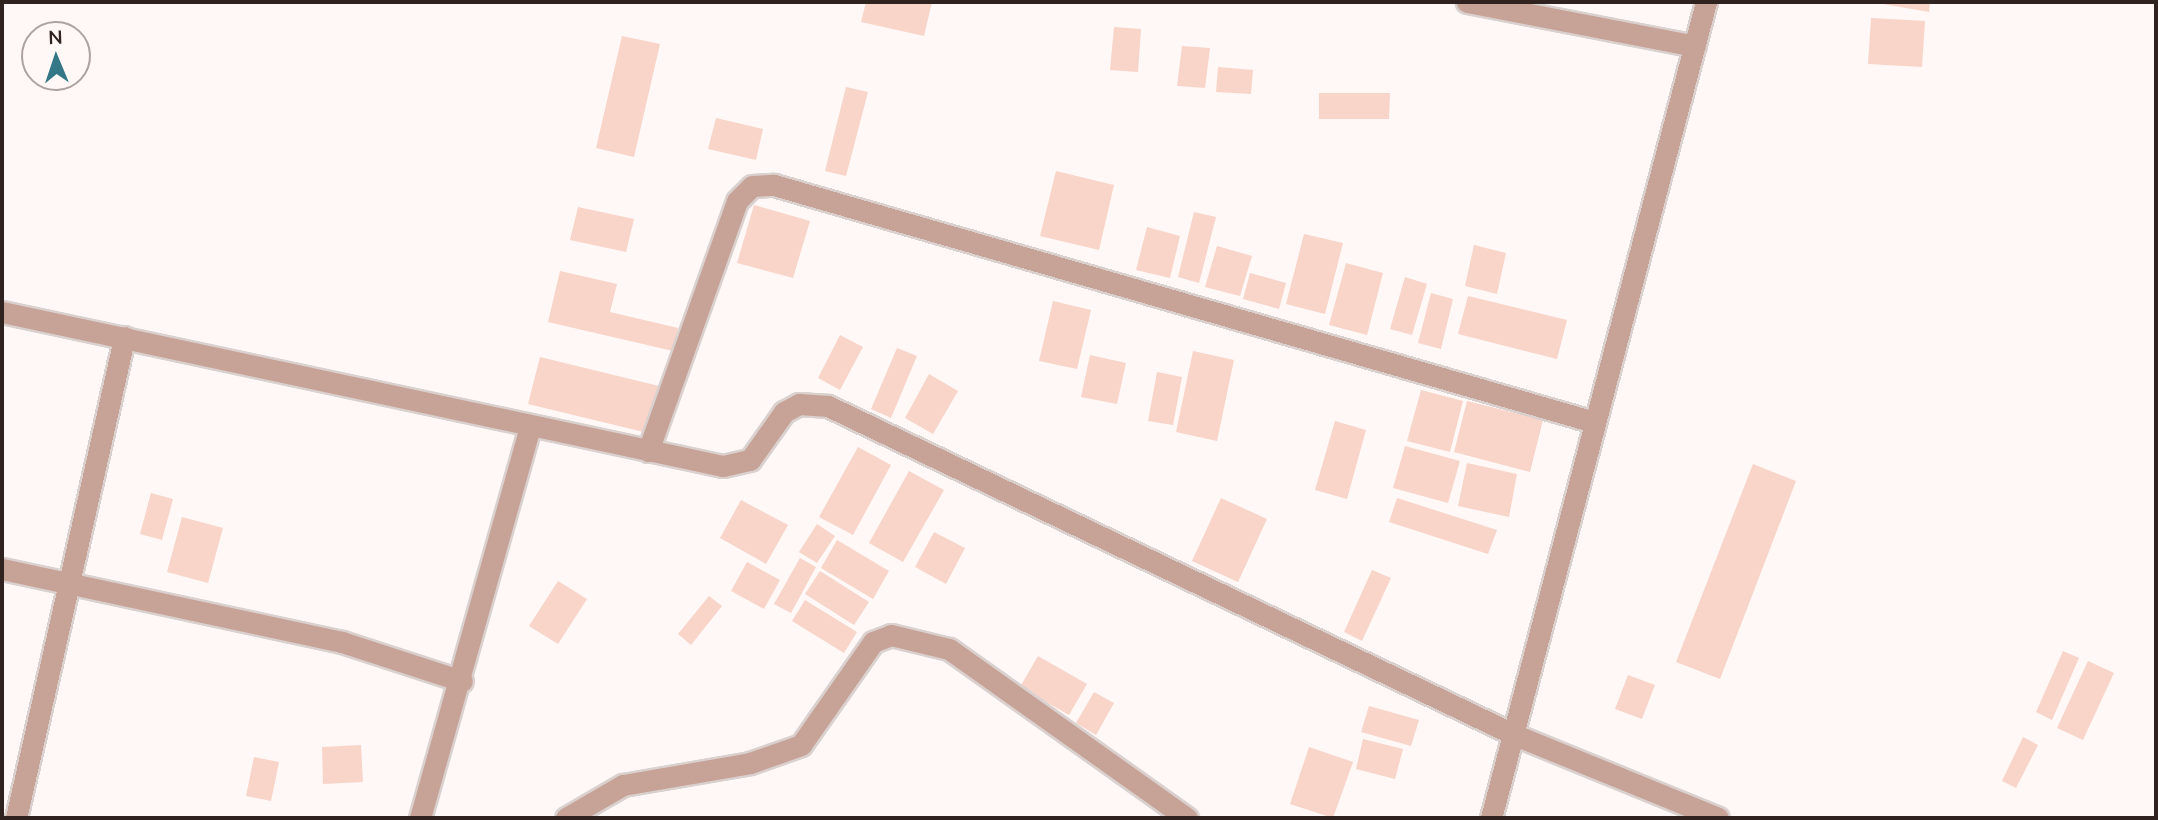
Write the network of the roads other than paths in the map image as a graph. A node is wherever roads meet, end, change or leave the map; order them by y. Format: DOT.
graph roads {
  1 [pos="1467,2"];
  2 [pos="1706,2"];
  3 [pos="1695,46"];
  4 [pos="2,312"];
  5 [pos="124,337"];
  6 [pos="1594,422"];
  7 [pos="530,426"];
  8 [pos="648,452"];
  9 [pos="2,569"];
  10 [pos="69,581"];
  11 [pos="462,681"];
  12 [pos="1515,735"];
  13 [pos="16,818"];
  14 [pos="420,818"];
  15 [pos="566,818"];
  16 [pos="1187,818"];
  17 [pos="1491,818"];
  18 [pos="1718,818"];
  1 -- 3 [label="street"];
  2 -- 3 [label="street"];
  3 -- 6 [label="street"];
  4 -- 5 [label="street"];
  5 -- 7 [label="street"];
  5 -- 10 [label="street"];
  6 -- 8 [label="street"];
  6 -- 12 [label="street"];
  7 -- 8 [label="street"];
  7 -- 11 [label="street"];
  8 -- 12 [label="street"];
  9 -- 10 [label="street"];
  10 -- 11 [label="street"];
  10 -- 13 [label="street"];
  11 -- 14 [label="street"];
  12 -- 17 [label="street"];
  12 -- 18 [label="street"];
  15 -- 16 [label="street"];
}
